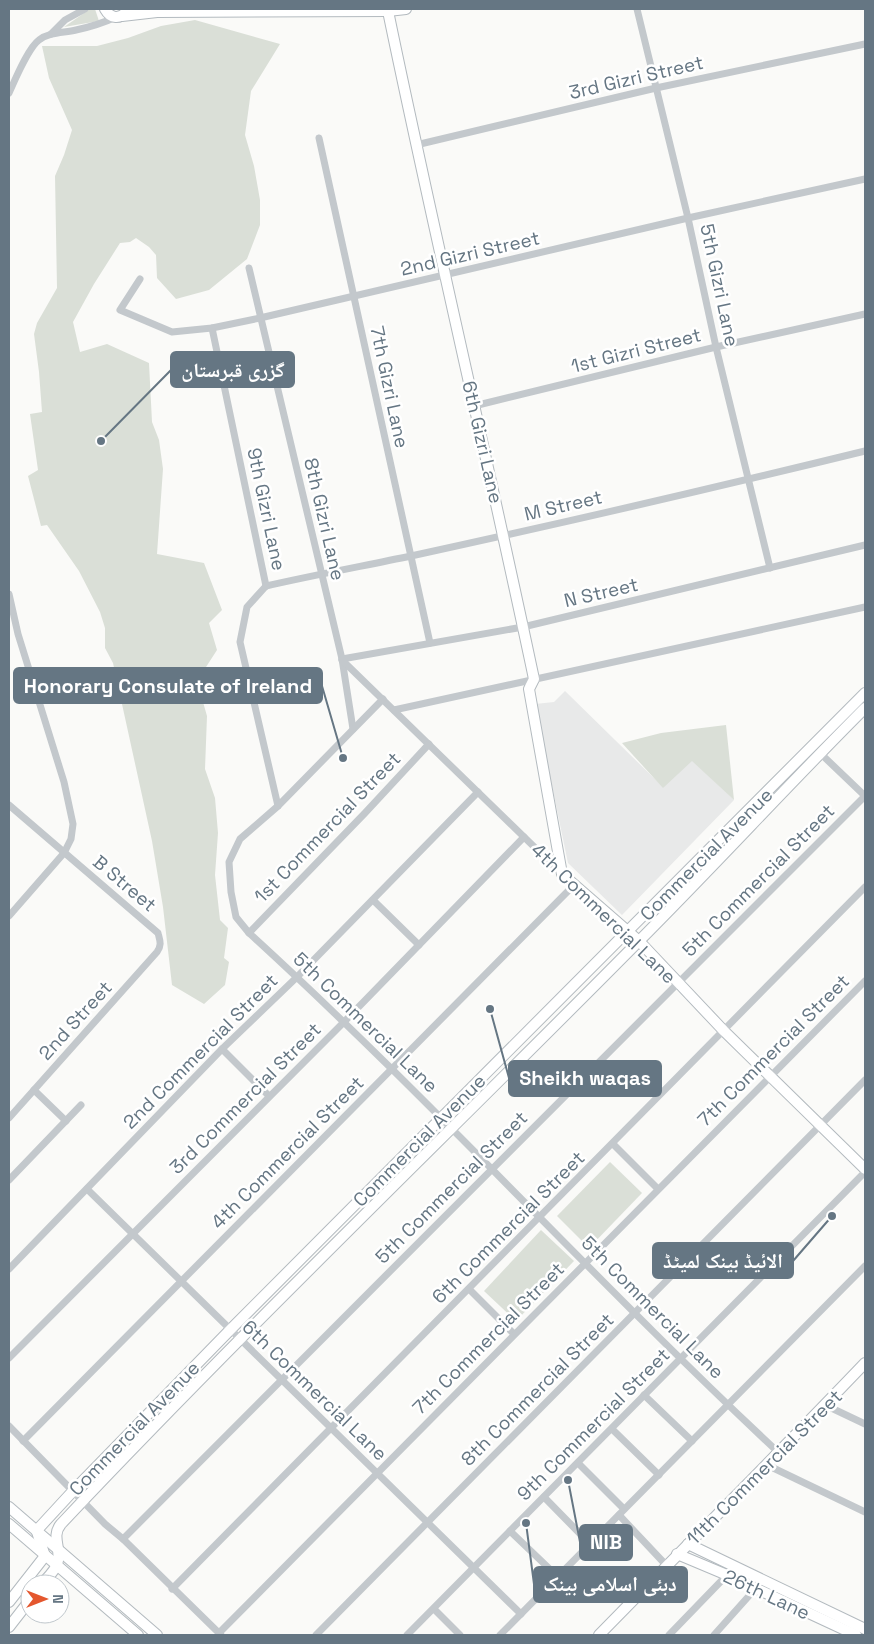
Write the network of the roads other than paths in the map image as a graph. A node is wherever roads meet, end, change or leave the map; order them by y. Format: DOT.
graph roads {
  1 [pos="85,9"];
  2 [pos="105,9"];
  3 [pos="406,9"];
  4 [pos="637,9"];
  5 [pos="388,11"];
  6 [pos="122,14"];
  7 [pos="51,34"];
  8 [pos="865,44"];
  9 [pos="656,88"];
  10 [pos="9,93"];
  11 [pos="319,138"];
  12 [pos="416,146"];
  13 [pos="865,179"];
  14 [pos="688,218"];
  15 [pos="249,268"];
  16 [pos="446,275"];
  17 [pos="140,279"];
  18 [pos="354,297"];
  19 [pos="865,314"];
  20 [pos="260,318"];
  21 [pos="212,328"];
  22 [pos="716,347"];
  23 [pos="474,406"];
  24 [pos="865,451"];
  25 [pos="748,480"];
  26 [pos="504,535"];
  27 [pos="865,545"];
  28 [pos="410,556"];
  29 [pos="770,568"];
  30 [pos="322,573"];
  31 [pos="266,586"];
  32 [pos="9,594"];
  33 [pos="865,607"];
  34 [pos="523,627"];
  35 [pos="430,644"];
  36 [pos="342,660"];
  37 [pos="534,679"];
  38 [pos="865,693"];
  39 [pos="383,699"];
  40 [pos="865,708"];
  41 [pos="394,710"];
  42 [pos="353,729"];
  43 [pos="429,744"];
  44 [pos="820,753"];
  45 [pos="478,792"];
  46 [pos="865,796"];
  47 [pos="9,805"];
  48 [pos="278,806"];
  49 [pos="524,837"];
  50 [pos="64,853"];
  51 [pos="562,874"];
  52 [pos="574,885"];
  53 [pos="865,887"];
  54 [pos="373,900"];
  55 [pos="9,916"];
  56 [pos="628,932"];
  57 [pos="249,933"];
  58 [pos="161,941"];
  59 [pos="639,941"];
  60 [pos="419,945"];
  61 [pos="297,977"];
  62 [pos="865,981"];
  63 [pos="678,983"];
  64 [pos="344,1022"];
  65 [pos="724,1032"];
  66 [pos="222,1049"];
  67 [pos="391,1070"];
  68 [pos="770,1076"];
  69 [pos="865,1080"];
  70 [pos="34,1090"];
  71 [pos="269,1096"];
  72 [pos="81,1105"];
  73 [pos="9,1118"];
  74 [pos="442,1118"];
  75 [pos="66,1121"];
  76 [pos="820,1126"];
  77 [pos="452,1128"];
  78 [pos="613,1144"];
  79 [pos="491,1170"];
  80 [pos="865,1170"];
  81 [pos="9,1180"];
  82 [pos="86,1189"];
  83 [pos="658,1189"];
  84 [pos="540,1218"];
  85 [pos="133,1234"];
  86 [pos="585,1263"];
  87 [pos="865,1266"];
  88 [pos="9,1269"];
  89 [pos="181,1283"];
  90 [pos="469,1289"];
  91 [pos="634,1314"];
  92 [pos="230,1330"];
  93 [pos="514,1334"];
  94 [pos="240,1338"];
  95 [pos="9,1358"];
  96 [pos="680,1359"];
  97 [pos="865,1363"];
  98 [pos="282,1379"];
  99 [pos="644,1396"];
  100 [pos="728,1405"];
  101 [pos="825,1405"];
  102 [pos="865,1424"];
  103 [pos="9,1426"];
  104 [pos="332,1428"];
  105 [pos="612,1429"];
  106 [pos="23,1441"];
  107 [pos="692,1441"];
  108 [pos="779,1453"];
  109 [pos="578,1463"];
  110 [pos="767,1465"];
  111 [pos="378,1473"];
  112 [pos="658,1475"];
  113 [pos="73,1491"];
  114 [pos="544,1497"];
  115 [pos="82,1501"];
  116 [pos="9,1507"];
  117 [pos="622,1512"];
  118 [pos="865,1512"];
  119 [pos="428,1522"];
  120 [pos="9,1524"];
  121 [pos="510,1531"];
  122 [pos="37,1532"];
  123 [pos="123,1538"];
  124 [pos="590,1544"];
  125 [pos="688,1544"];
  126 [pos="57,1549"];
  127 [pos="677,1554"];
  128 [pos="45,1556"];
  129 [pos="57,1565"];
  130 [pos="667,1566"];
  131 [pos="474,1568"];
  132 [pos="50,1574"];
  133 [pos="727,1574"];
  134 [pos="558,1576"];
  135 [pos="70,1579"];
  136 [pos="73,1579"];
  137 [pos="756,1588"];
  138 [pos="172,1589"];
  139 [pos="9,1602"];
  140 [pos="434,1609"];
  141 [pos="20,1613"];
  142 [pos="521,1614"];
  143 [pos="9,1628"];
  144 [pos="865,1629"];
  145 [pos="838,1632"];
  146 [pos="220,1634"];
  147 [pos="138,1635"];
  148 [pos="157,1635"];
  149 [pos="316,1635"];
  150 [pos="407,1635"];
  151 [pos="460,1635"];
  152 [pos="500,1635"];
  153 [pos="599,1635"];
  154 [pos="669,1635"];
  155 [pos="714,1635"];
  156 [pos="856,1635"];
  1 -- 7 [label="street"];
  2 -- 6 [label="main road"];
  3 -- 5 [label="main road"];
  4 -- 9 [label="street, 5th Gizri Lane"];
  5 -- 6 [label="main road"];
  5 -- 12 [label="main road, 6th Gizri Lane"];
  6 -- 7 [label="street"];
  7 -- 10 [label="street"];
  8 -- 9 [label="street, 3rd Gizri Street"];
  9 -- 12 [label="street, 3rd Gizri Street"];
  9 -- 14 [label="street, 5th Gizri Lane"];
  11 -- 18 [label="street, 7th Gizri Lane"];
  12 -- 16 [label="main road, 6th Gizri Lane"];
  13 -- 14 [label="street, 2nd Gizri Street"];
  14 -- 16 [label="street, 2nd Gizri Street"];
  14 -- 22 [label="street, 5th Gizri Lane"];
  15 -- 20 [label="street, 8th Gizri Lane"];
  16 -- 18 [label="street, 2nd Gizri Street"];
  16 -- 23 [label="main road, 6th Gizri Lane"];
  17 -- 21 [label="street, 2nd Gizri Street"];
  18 -- 20 [label="street, 2nd Gizri Street"];
  18 -- 28 [label="street, 7th Gizri Lane"];
  19 -- 22 [label="street, 1st Gizri Street"];
  20 -- 21 [label="street, 2nd Gizri Street"];
  20 -- 30 [label="street, 8th Gizri Lane"];
  21 -- 31 [label="street, 9th Gizri Lane"];
  22 -- 23 [label="street, 1st Gizri Street"];
  22 -- 25 [label="street, 5th Gizri Lane"];
  23 -- 26 [label="main road, 6th Gizri Lane"];
  24 -- 25 [label="street, M Street"];
  25 -- 26 [label="street, M Street"];
  25 -- 29 [label="street, 5th Gizri Lane"];
  26 -- 28 [label="street, M Street"];
  26 -- 34 [label="main road, 6th Gizri Lane"];
  27 -- 29 [label="street, N Street"];
  28 -- 30 [label="street, M Street"];
  28 -- 35 [label="street, 7th Gizri Lane"];
  29 -- 34 [label="street, N Street"];
  30 -- 31 [label="street, M Street"];
  30 -- 36 [label="street, 8th Gizri Lane"];
  31 -- 48 [label="street, 9th Gizri Lane"];
  32 -- 50 [label="street"];
  33 -- 37 [label="street"];
  34 -- 35 [label="street, N Street"];
  34 -- 37 [label="main road, 6th Gizri Lane"];
  35 -- 36 [label="street, N Street"];
  36 -- 39 [label="street, 4th Commercial Lane"];
  36 -- 42 [label="street, 8th Gizri Lane"];
  37 -- 41 [label="street"];
  37 -- 51 [label="main road, 6th Gizri Lane"];
  38 -- 56 [label="main road, Commercial Avenue"];
  39 -- 41 [label="street, 4th Commercial Lane"];
  39 -- 42 [label="street, 5th Commercial Lane"];
  40 -- 44 [label="main road, Commercial Avenue"];
  41 -- 43 [label="street, 4th Commercial Lane"];
  42 -- 48 [label="street, 5th Commercial Lane"];
  43 -- 45 [label="street, 4th Commercial Lane"];
  43 -- 57 [label="street, 1st Commercial Street"];
  44 -- 46 [label="street"];
  44 -- 59 [label="main road, Commercial Avenue"];
  45 -- 49 [label="street, 4th Commercial Lane"];
  45 -- 54 [label="street, 2nd Commercial Street"];
  46 -- 63 [label="street, 5th Commercial Street"];
  47 -- 50 [label="street, B Street"];
  48 -- 57 [label="street, 5th Commercial Lane"];
  49 -- 51 [label="street, 4th Commercial Lane"];
  49 -- 60 [label="street, 3rd Commercial Street"];
  50 -- 55 [label="street"];
  50 -- 58 [label="street, B Street"];
  51 -- 52 [label="main road, 4th Commercial Lane"];
  52 -- 56 [label="main road, 4th Commercial Lane"];
  52 -- 67 [label="street, 4th Commercial Street"];
  53 -- 65 [label="street, 6th Commercial Street"];
  54 -- 60 [label="street"];
  54 -- 61 [label="street, 2nd Commercial Street"];
  56 -- 59 [label="main road, 4th Commercial Lane"];
  56 -- 74 [label="main road, Commercial Avenue"];
  57 -- 61 [label="street, 5th Commercial Lane"];
  58 -- 70 [label="street, 2nd Street"];
  59 -- 63 [label="main road, 4th Commercial Lane"];
  59 -- 77 [label="main road, Commercial Avenue"];
  60 -- 64 [label="street, 3rd Commercial Street"];
  61 -- 64 [label="street, 5th Commercial Lane"];
  61 -- 66 [label="street, 2nd Commercial Street"];
  62 -- 68 [label="street, 7th Commercial Street"];
  63 -- 65 [label="main road, 4th Commercial Lane"];
  63 -- 79 [label="street, 5th Commercial Street"];
  64 -- 67 [label="street, 5th Commercial Lane"];
  64 -- 71 [label="street, 3rd Commercial Street"];
  65 -- 68 [label="main road, 4th Commercial Lane"];
  65 -- 78 [label="street, 6th Commercial Street"];
  66 -- 71 [label="street"];
  66 -- 82 [label="street, 2nd Commercial Street"];
  67 -- 74 [label="street, 5th Commercial Lane"];
  67 -- 89 [label="street, 4th Commercial Street"];
  68 -- 76 [label="main road, 4th Commercial Lane"];
  68 -- 83 [label="street, 7th Commercial Street"];
  69 -- 76 [label="street, 8th Commercial Street"];
  70 -- 73 [label="street, 2nd Street"];
  70 -- 75 [label="street"];
  71 -- 85 [label="street, 3rd Commercial Street"];
  72 -- 75 [label="street"];
  74 -- 77 [label="street, 5th Commercial Lane"];
  74 -- 92 [label="main road, Commercial Avenue"];
  75 -- 81 [label="street"];
  76 -- 80 [label="main road, 4th Commercial Lane"];
  76 -- 91 [label="street, 8th Commercial Street"];
  77 -- 79 [label="street, 5th Commercial Lane"];
  77 -- 94 [label="main road, Commercial Avenue"];
  78 -- 83 [label="street"];
  78 -- 84 [label="street, 6th Commercial Street"];
  79 -- 84 [label="street, 5th Commercial Lane"];
  79 -- 98 [label="street, 5th Commercial Street"];
  80 -- 96 [label="street, 9th Commercial Street"];
  82 -- 85 [label="street, 6th Commercial Lane"];
  82 -- 88 [label="street, 2nd Commercial Street"];
  83 -- 86 [label="street, 7th Commercial Street"];
  84 -- 86 [label="street, 5th Commercial Lane"];
  84 -- 90 [label="street, 6th Commercial Street"];
  85 -- 89 [label="street, 6th Commercial Lane"];
  85 -- 95 [label="street, 3rd Commercial Street"];
  86 -- 91 [label="street, 5th Commercial Lane"];
  86 -- 93 [label="street, 7th Commercial Street"];
  87 -- 100 [label="street"];
  89 -- 92 [label="street, 6th Commercial Lane"];
  89 -- 106 [label="street, 4th Commercial Street"];
  90 -- 93 [label="street"];
  90 -- 104 [label="street, 6th Commercial Street"];
  91 -- 96 [label="street, 5th Commercial Lane"];
  91 -- 119 [label="street, 8th Commercial Street"];
  92 -- 94 [label="street, 6th Commercial Lane"];
  92 -- 113 [label="main road, Commercial Avenue"];
  93 -- 111 [label="street, 7th Commercial Street"];
  94 -- 98 [label="street, 6th Commercial Lane"];
  94 -- 115 [label="main road, Commercial Avenue"];
  96 -- 99 [label="street, 9th Commercial Street"];
  96 -- 100 [label="street, 5th Commercial Lane"];
  97 -- 101 [label="main road, 11th Commercial Street"];
  98 -- 104 [label="street, 6th Commercial Lane"];
  98 -- 123 [label="street, 5th Commercial Street"];
  99 -- 105 [label="street, 9th Commercial Street"];
  99 -- 107 [label="street"];
  100 -- 107 [label="street"];
  100 -- 108 [label="street, 5th Commercial Lane"];
  101 -- 102 [label="street"];
  101 -- 108 [label="main road, 11th Commercial Street"];
  103 -- 106 [label="street"];
  104 -- 111 [label="street, 6th Commercial Lane"];
  104 -- 138 [label="street, 6th Commercial Street"];
  105 -- 109 [label="street, 9th Commercial Street"];
  105 -- 112 [label="street"];
  106 -- 113 [label="street"];
  107 -- 112 [label="street"];
  108 -- 110 [label="main road, 11th Commercial Street"];
  109 -- 114 [label="street, 9th Commercial Street"];
  109 -- 117 [label="street"];
  110 -- 118 [label="street"];
  110 -- 125 [label="main road, 11th Commercial Street"];
  111 -- 119 [label="street, 6th Commercial Lane"];
  111 -- 146 [label="street, 7th Commercial Street"];
  112 -- 117 [label="street"];
  113 -- 115 [label="street"];
  113 -- 122 [label="main road, Commercial Avenue"];
  114 -- 121 [label="street, 9th Commercial Street"];
  114 -- 124 [label="street"];
  115 -- 123 [label="street"];
  115 -- 126 [label="main road, Commercial Avenue"];
  116 -- 122 [label="main road"];
  117 -- 124 [label="street"];
  117 -- 130 [label="street"];
  119 -- 131 [label="street, 6th Commercial Lane"];
  119 -- 149 [label="street, 8th Commercial Street"];
  120 -- 128 [label="main road"];
  121 -- 131 [label="street, 9th Commercial Street"];
  121 -- 134 [label="street"];
  122 -- 126 [label="main road"];
  122 -- 128 [label="main road"];
  123 -- 138 [label="street"];
  124 -- 134 [label="street"];
  125 -- 127 [label="main road, 11th Commercial Street"];
  125 -- 144 [label="main road"];
  126 -- 129 [label="main road, Commercial Avenue"];
  126 -- 148 [label="main road"];
  127 -- 130 [label="main road, 11th Commercial Street"];
  127 -- 133 [label="main road, 26th Lane"];
  128 -- 129 [label="main road"];
  128 -- 139 [label="main road"];
  129 -- 132 [label="main road"];
  129 -- 136 [label="main road"];
  130 -- 153 [label="main road, 11th Commercial Street"];
  131 -- 140 [label="street, 9th Commercial Street"];
  131 -- 142 [label="street, 6th Commercial Lane"];
  133 -- 137 [label="main road, 26th Lane"];
  133 -- 154 [label="street"];
  134 -- 142 [label="street"];
  135 -- 136 [label="main road"];
  136 -- 147 [label="main road"];
  137 -- 145 [label="main road, 26th Lane"];
  137 -- 155 [label="street"];
  138 -- 146 [label="street"];
  140 -- 150 [label="street, 9th Commercial Street"];
  140 -- 151 [label="street"];
  141 -- 143 [label="main road"];
  142 -- 152 [label="street"];
  145 -- 156 [label="main road, 26th Lane"];
}
